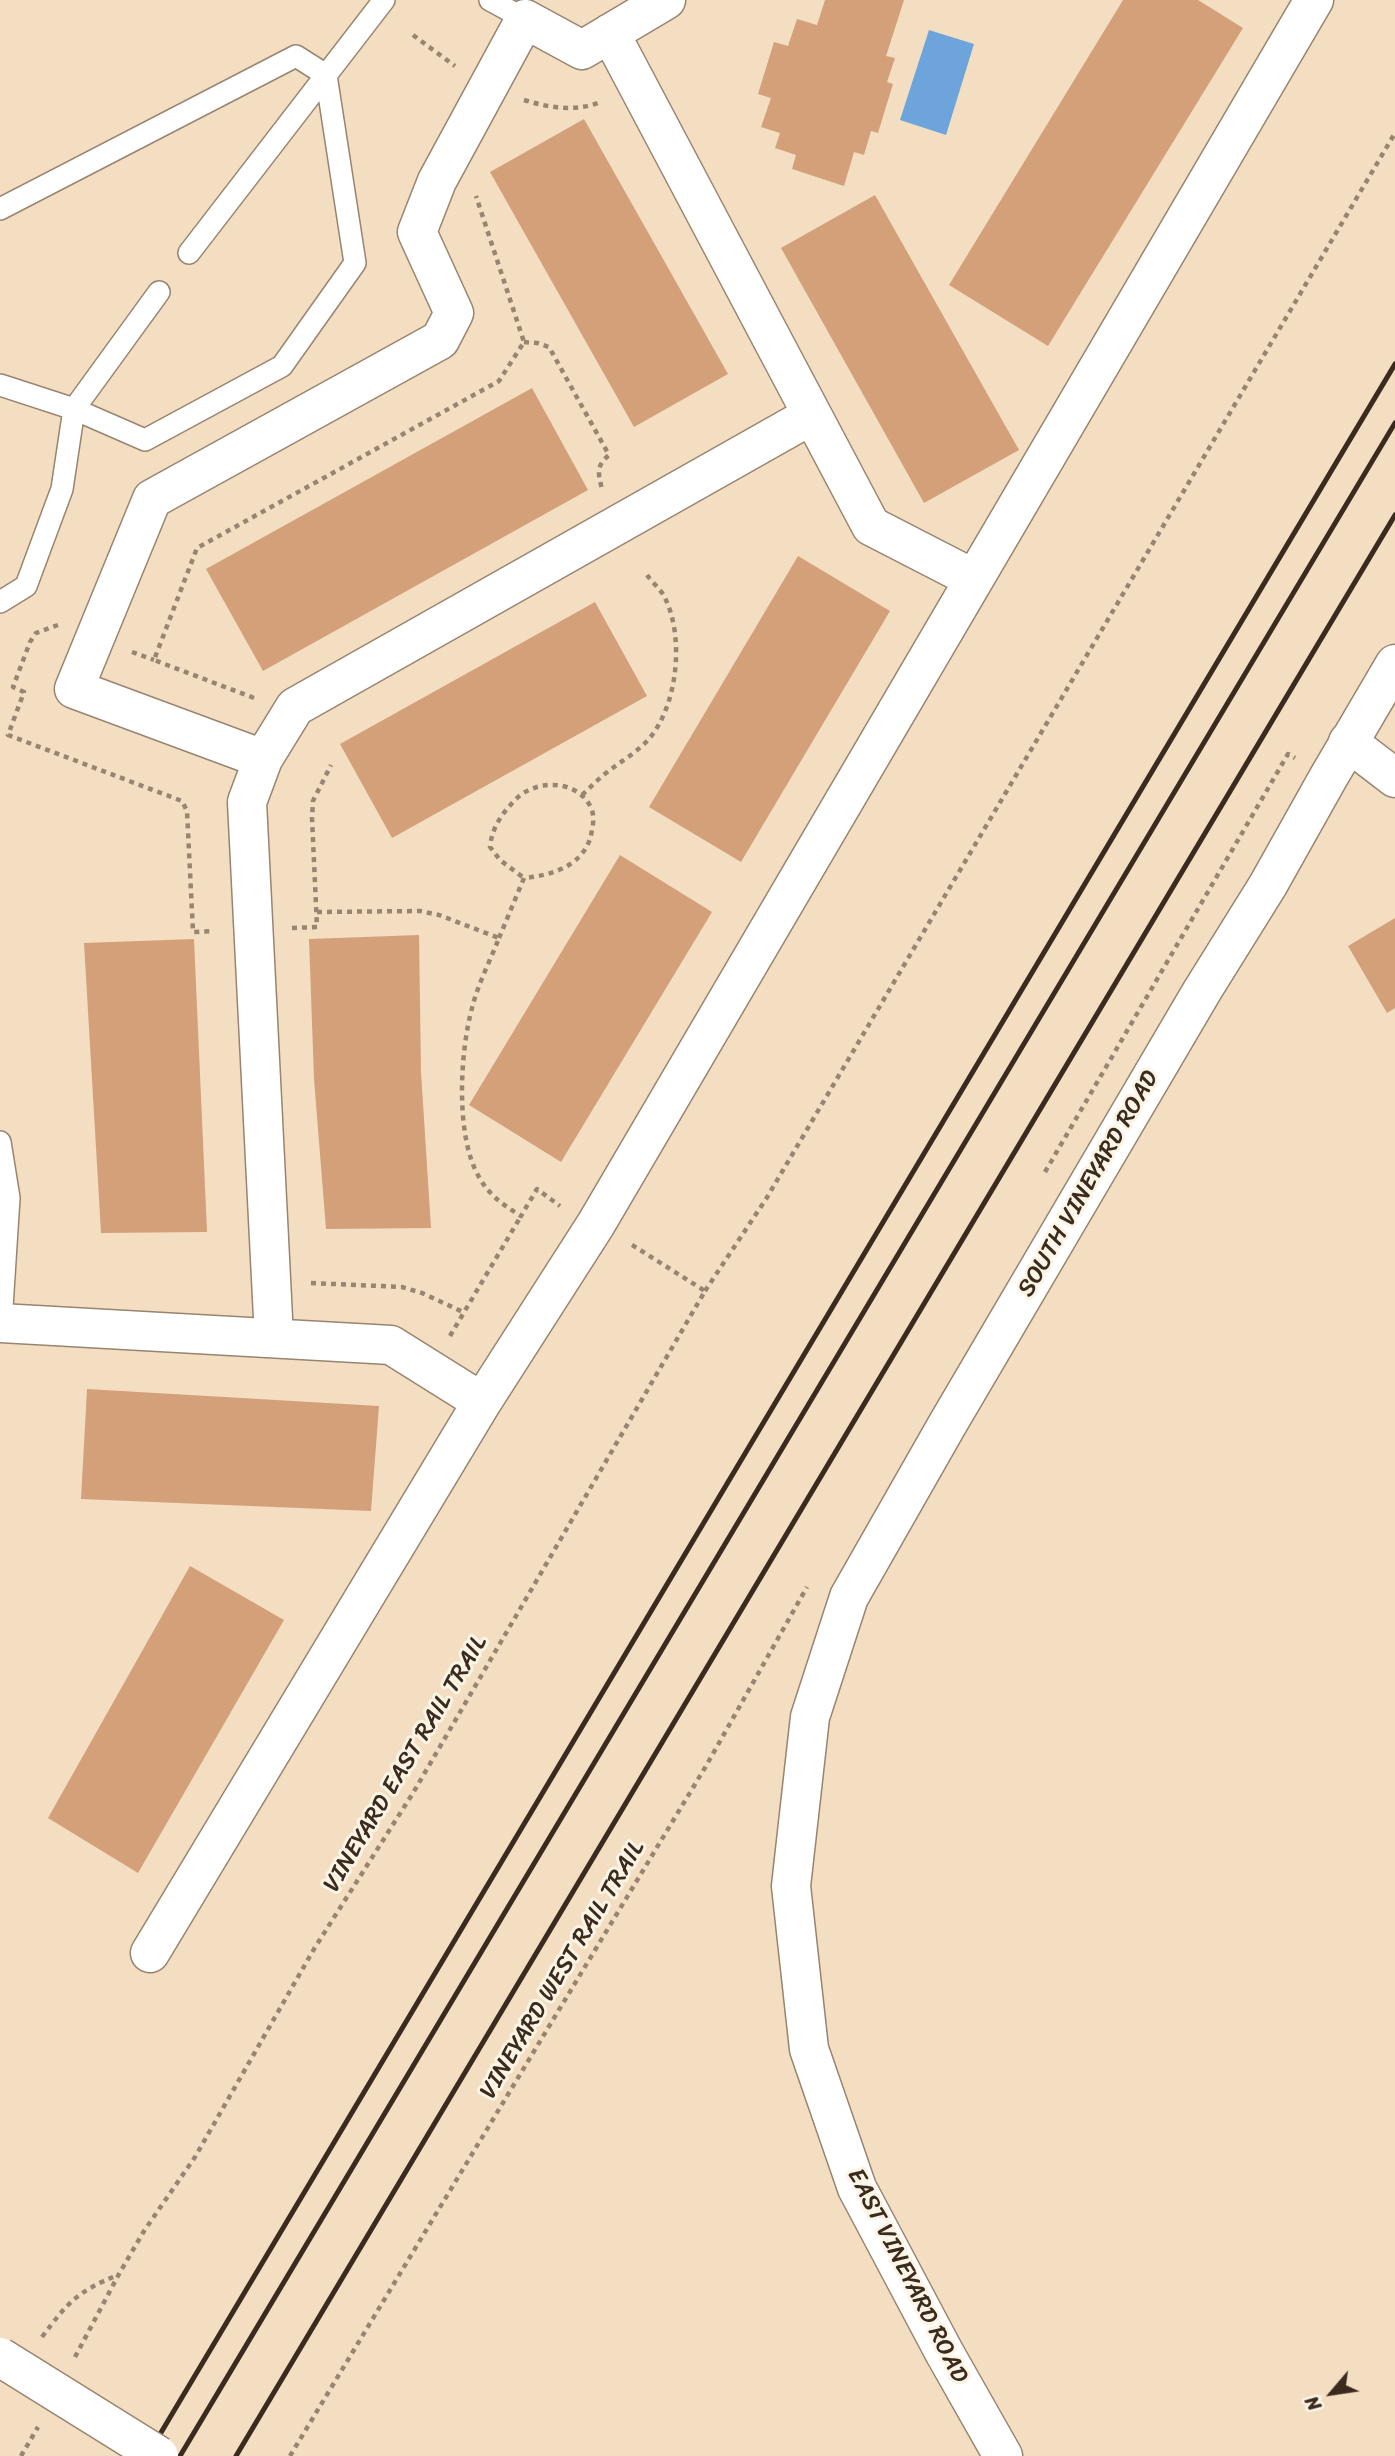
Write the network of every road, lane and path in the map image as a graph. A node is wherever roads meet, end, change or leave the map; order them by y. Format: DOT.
graph roads {
  1 [pos="384,0"];
  2 [pos="490,0"];
  3 [pos="666,0"];
  4 [pos="1314,0"];
  5 [pos="525,19"];
  6 [pos="610,33"];
  7 [pos="413,35"];
  8 [pos="460,69"];
  9 [pos="326,75"];
  10 [pos="521,99"];
  11 [pos="606,100"];
  12 [pos="1395,133"];
  13 [pos="475,192"];
  14 [pos="0,209"];
  15 [pos="189,253"];
  16 [pos="159,292"];
  17 [pos="524,342"];
  18 [pos="0,385"];
  19 [pos="74,409"];
  20 [pos="812,415"];
  21 [pos="606,495"];
  22 [pos="647,575"];
  23 [pos="974,579"];
  24 [pos="0,602"];
  25 [pos="60,625"];
  26 [pos="130,651"];
  27 [pos="154,660"];
  28 [pos="1395,664"];
  29 [pos="291,712"];
  30 [pos="1349,742"];
  31 [pos="263,759"];
  32 [pos="1296,759"];
  33 [pos="331,765"];
  34 [pos="1395,778"];
  35 [pos="582,795"];
  36 [pos="524,878"];
  37 [pos="1212,882"];
  38 [pos="317,912"];
  39 [pos="281,929"];
  40 [pos="226,931"];
  41 [pos="499,938"];
  42 [pos="0,1142"];
  43 [pos="563,1208"];
  44 [pos="521,1216"];
  45 [pos="625,1241"];
  46 [pos="310,1283"];
  47 [pos="705,1291"];
  48 [pos="463,1312"];
  49 [pos="0,1324"];
  50 [pos="274,1338"];
  51 [pos="446,1344"];
  52 [pos="482,1402"];
  53 [pos="811,1579"];
  54 [pos="810,1717"];
  55 [pos="150,1953"];
  56 [pos="119,2274"];
  57 [pos="38,2342"];
  58 [pos="80,2346"];
  59 [pos="0,2357"];
  60 [pos="34,2434"];
  61 [pos="21,2456"];
  62 [pos="159,2456"];
  63 [pos="290,2456"];
  64 [pos="1003,2456"];
  1 -- 9 [label="lane"];
  2 -- 5 [label="lane"];
  3 -- 6 [label="street"];
  4 -- 23 [label="street"];
  5 -- 6 [label="street"];
  5 -- 31 [label="street"];
  6 -- 20 [label="street"];
  7 -- 8 [label="path"];
  9 -- 14 [label="lane"];
  9 -- 15 [label="lane"];
  9 -- 19 [label="lane"];
  10 -- 11 [label="path"];
  12 -- 47 [label="path, VINEYARD EAST RAIL TRAIL"];
  13 -- 17 [label="path"];
  16 -- 19 [label="lane"];
  17 -- 21 [label="path"];
  17 -- 27 [label="path"];
  18 -- 19 [label="lane"];
  19 -- 24 [label="lane"];
  20 -- 23 [label="street"];
  20 -- 29 [label="street"];
  22 -- 35 [label="path"];
  23 -- 52 [label="street"];
  25 -- 40 [label="path"];
  26 -- 27 [label="path"];
  27 -- 29 [label="path"];
  28 -- 30 [label="street, SOUTH VINEYARD ROAD"];
  29 -- 31 [label="street"];
  30 -- 34 [label="street"];
  30 -- 54 [label="street, SOUTH VINEYARD ROAD"];
  31 -- 50 [label="street"];
  32 -- 37 [label="path"];
  33 -- 38 [label="path"];
  35 -- 36 [label="path"];
  35 -- 36 [label="path"];
  36 -- 41 [label="path"];
  38 -- 39 [label="path"];
  38 -- 41 [label="path"];
  41 -- 44 [label="path"];
  42 -- 49 [label="lane"];
  43 -- 44 [label="path"];
  44 -- 48 [label="path"];
  45 -- 47 [label="path"];
  46 -- 48 [label="path"];
  47 -- 56 [label="path, VINEYARD EAST RAIL TRAIL"];
  48 -- 51 [label="path"];
  49 -- 50 [label="street"];
  50 -- 52 [label="street"];
  52 -- 55 [label="street"];
  53 -- 63 [label="path, VINEYARD WEST RAIL TRAIL"];
  54 -- 64 [label="street, EAST VINEYARD ROAD"];
  56 -- 57 [label="path"];
  56 -- 58 [label="path, VINEYARD EAST RAIL TRAIL"];
  59 -- 62 [label="street, bridge"];
  60 -- 61 [label="path"];
}
